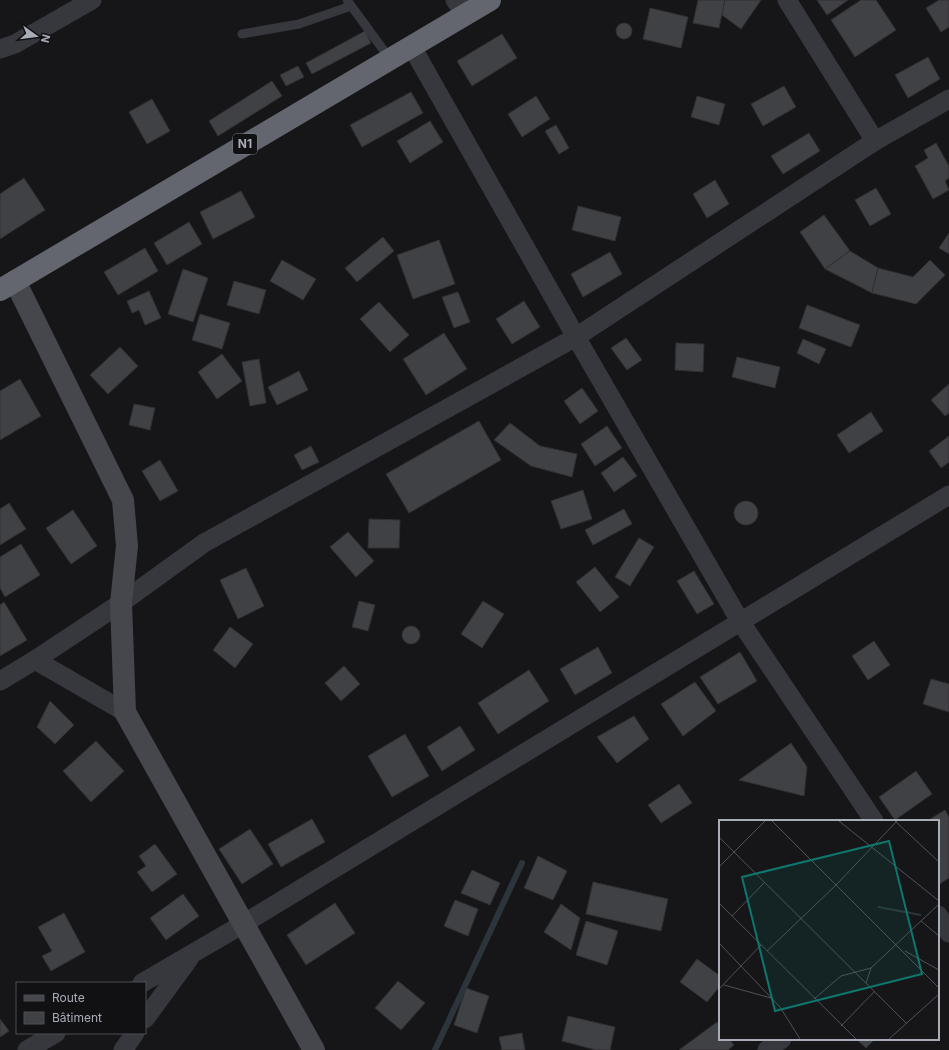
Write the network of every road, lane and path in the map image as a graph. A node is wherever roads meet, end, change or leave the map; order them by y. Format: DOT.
graph roads {
  1 [pos="490,0"];
  2 [pos="787,0"];
  3 [pos="89,1"];
  4 [pos="349,3"];
  5 [pos="460,7"];
  6 [pos="242,34"];
  7 [pos="412,47"];
  8 [pos="0,49"];
  9 [pos="390,59"];
  10 [pos="949,99"];
  11 [pos="875,141"];
  12 [pos="8,285"];
  13 [pos="576,337"];
  14 [pos="949,495"];
  15 [pos="120,603"];
  16 [pos="740,621"];
  17 [pos="35,660"];
  18 [pos="0,681"];
  19 [pos="125,712"];
  20 [pos="873,820"];
  21 [pos="244,924"];
  22 [pos="193,953"];
  23 [pos="144,982"];
  24 [pos="146,1018"];
  25 [pos="54,1034"];
  26 [pos="134,1034"];
  27 [pos="781,1040"];
  28 [pos="27,1050"];
  29 [pos="122,1050"];
  30 [pos="314,1050"];
  31 [pos="767,1050"];
  1 -- 5 [label="highway, N1"];
  2 -- 11 [label="street"];
  3 -- 8 [label="street"];
  4 -- 6 [label="lane"];
  4 -- 9 [label="lane"];
  5 -- 7 [label="highway, N1"];
  7 -- 9 [label="highway, N1"];
  7 -- 13 [label="street"];
  9 -- 12 [label="highway, N1"];
  10 -- 11 [label="street"];
  11 -- 13 [label="street"];
  12 -- 15 [label="street"];
  13 -- 15 [label="street"];
  13 -- 16 [label="street"];
  14 -- 16 [label="street"];
  15 -- 17 [label="street"];
  15 -- 19 [label="street"];
  16 -- 20 [label="street"];
  16 -- 21 [label="street"];
  17 -- 18 [label="street"];
  17 -- 19 [label="street"];
  19 -- 21 [label="street"];
  21 -- 22 [label="street"];
  21 -- 30 [label="street"];
  22 -- 23 [label="street"];
  22 -- 24 [label="street"];
  25 -- 28 [label="street"];
  26 -- 29 [label="street"];
  27 -- 31 [label="street"];
}
